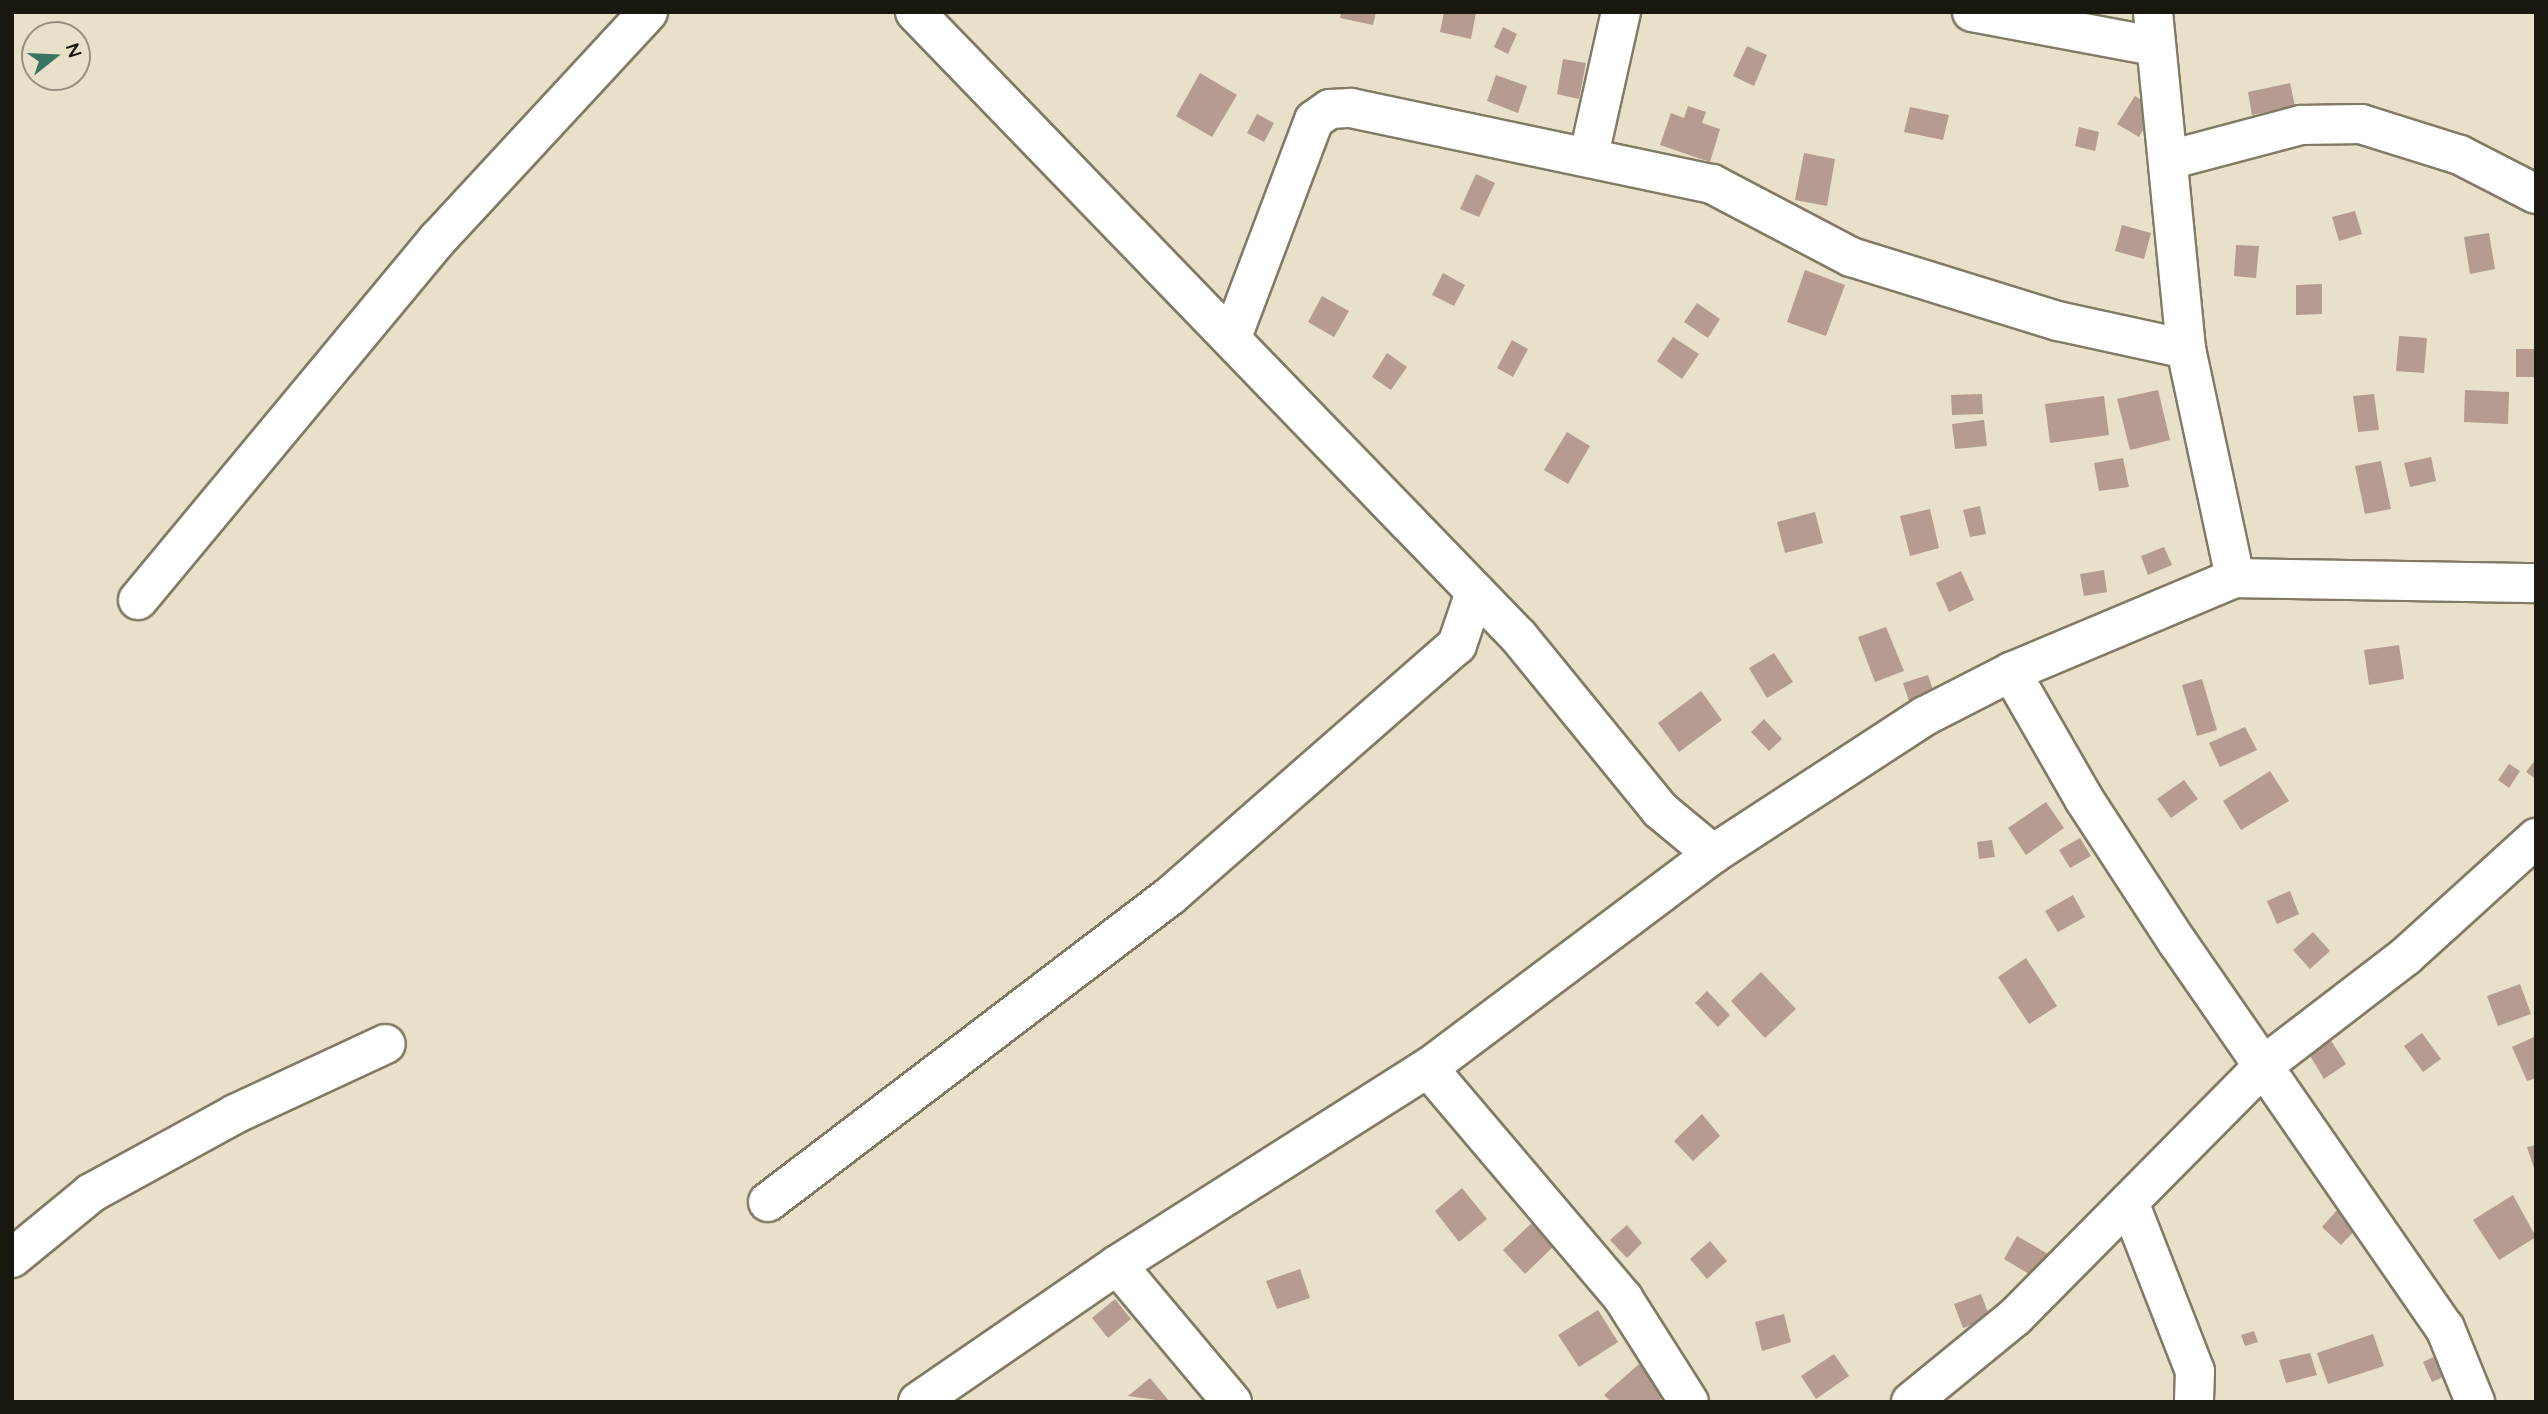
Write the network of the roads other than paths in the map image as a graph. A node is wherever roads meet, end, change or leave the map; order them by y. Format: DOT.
graph roads {
  1 [pos="648,12"];
  2 [pos="915,12"];
  3 [pos="1621,12"];
  4 [pos="1972,12"];
  5 [pos="2153,29"];
  6 [pos="1589,155"];
  7 [pos="2169,160"];
  8 [pos="2536,194"];
  9 [pos="1232,337"];
  10 [pos="2186,349"];
  11 [pos="2235,578"];
  12 [pos="2536,583"];
  13 [pos="1475,592"];
  14 [pos="138,600"];
  15 [pos="1519,637"];
  16 [pos="1457,645"];
  17 [pos="2011,672"];
  18 [pos="2536,838"];
  19 [pos="1713,854"];
  20 [pos="386,1044"];
  21 [pos="2264,1065"];
  22 [pos="1428,1068"];
  23 [pos="768,1202"];
  24 [pos="2129,1202"];
  25 [pos="12,1258"];
  26 [pos="1117,1265"];
  27 [pos="918,1402"];
  28 [pos="1232,1402"];
  29 [pos="1689,1402"];
  30 [pos="1910,1402"];
  31 [pos="2194,1402"];
  32 [pos="2475,1402"];
  1 -- 14 [label="street"];
  2 -- 9 [label="street"];
  3 -- 6 [label="street"];
  4 -- 5 [label="street"];
  5 -- 7 [label="street"];
  6 -- 9 [label="street"];
  6 -- 10 [label="street"];
  7 -- 8 [label="street"];
  7 -- 10 [label="street"];
  9 -- 13 [label="street"];
  10 -- 11 [label="street"];
  11 -- 12 [label="street"];
  11 -- 17 [label="street"];
  13 -- 15 [label="street"];
  13 -- 16 [label="street"];
  15 -- 16 [label="street"];
  15 -- 19 [label="street"];
  16 -- 23 [label="street"];
  17 -- 19 [label="street"];
  17 -- 21 [label="street"];
  18 -- 21 [label="street"];
  19 -- 22 [label="street"];
  20 -- 25 [label="street"];
  21 -- 24 [label="street"];
  21 -- 32 [label="street"];
  22 -- 26 [label="street"];
  22 -- 29 [label="street"];
  24 -- 30 [label="street"];
  24 -- 31 [label="street"];
  26 -- 27 [label="street"];
  26 -- 28 [label="street"];
}
